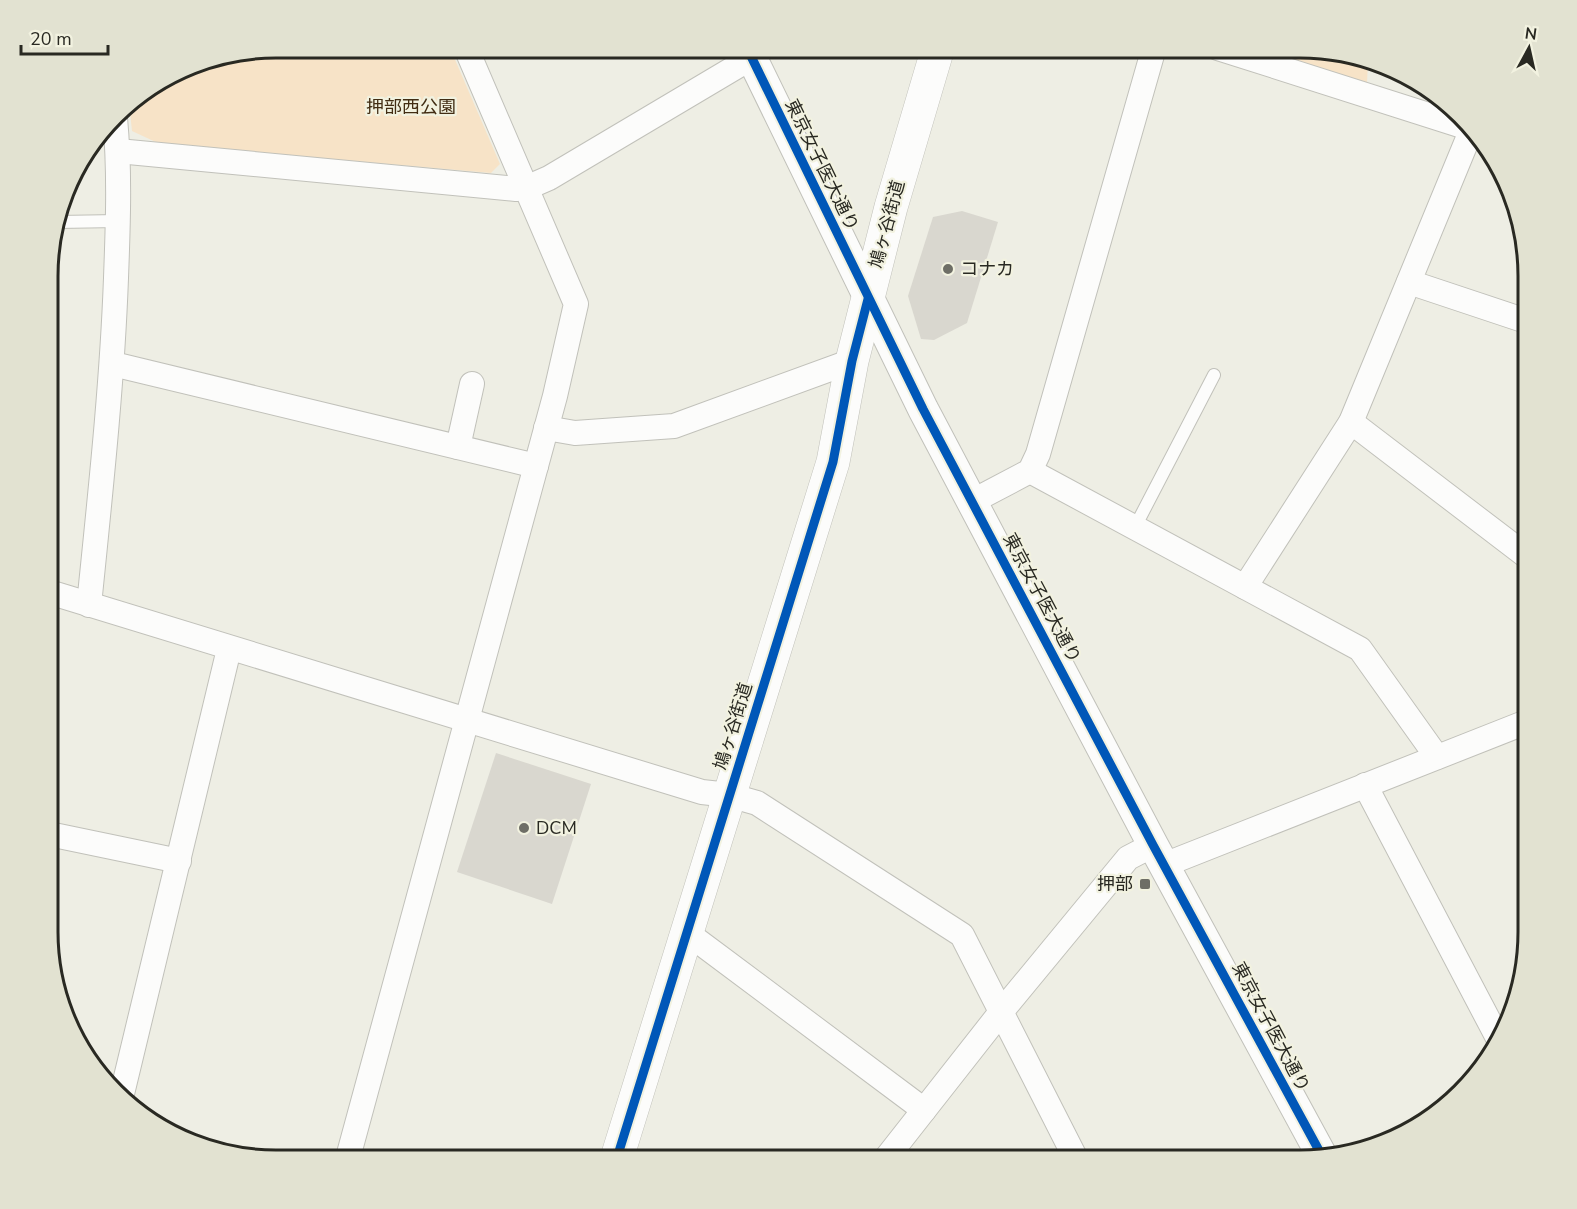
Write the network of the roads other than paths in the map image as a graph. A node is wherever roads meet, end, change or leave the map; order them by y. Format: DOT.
graph roads {
  1 [pos="470,58"];
  2 [pos="741,58"];
  3 [pos="751,58"];
  4 [pos="935,58"];
  5 [pos="1151,58"];
  6 [pos="1249,58"];
  7 [pos="1457,125"];
  8 [pos="116,129"];
  9 [pos="1467,137"];
  10 [pos="118,151"];
  11 [pos="526,188"];
  12 [pos="118,221"];
  13 [pos="66,222"];
  14 [pos="1409,282"];
  15 [pos="868,298"];
  16 [pos="1518,318"];
  17 [pos="852,361"];
  18 [pos="112,364"];
  19 [pos="1214,375"];
  20 [pos="472,384"];
  21 [pos="1351,422"];
  22 [pos="546,428"];
  23 [pos="458,447"];
  24 [pos="536,466"];
  25 [pos="1030,471"];
  26 [pos="973,501"];
  27 [pos="1134,529"];
  28 [pos="1518,550"];
  29 [pos="1245,587"];
  30 [pos="58,595"];
  31 [pos="89,605"];
  32 [pos="229,649"];
  33 [pos="468,721"];
  34 [pos="1518,725"];
  35 [pos="1437,757"];
  36 [pos="1365,785"];
  37 [pos="729,795"];
  38 [pos="58,836"];
  39 [pos="1159,855"];
  40 [pos="179,861"];
  41 [pos="686,932"];
  42 [pos="1001,1012"];
  43 [pos="1495,1032"];
  44 [pos="123,1088"];
  45 [pos="924,1110"];
  46 [pos="350,1150"];
  47 [pos="619,1150"];
  48 [pos="893,1150"];
  49 [pos="1071,1150"];
  50 [pos="1319,1150"];
  1 -- 11 [label="street"];
  2 -- 11 [label="street"];
  3 -- 15 [label="street, 東京女子医大通り"];
  4 -- 15 [label="main road, 鳩ヶ谷街道"];
  5 -- 25 [label="street"];
  6 -- 7 [label="street"];
  8 -- 10 [label="street"];
  9 -- 14 [label="street"];
  10 -- 11 [label="street"];
  10 -- 12 [label="street"];
  11 -- 22 [label="street"];
  12 -- 13 [label="lane"];
  12 -- 18 [label="street"];
  14 -- 16 [label="street"];
  14 -- 21 [label="street"];
  15 -- 17 [label="main road, 鳩ヶ谷街道"];
  15 -- 26 [label="street, 東京女子医大通り"];
  17 -- 22 [label="street"];
  17 -- 37 [label="main road, 鳩ヶ谷街道"];
  18 -- 23 [label="street"];
  18 -- 31 [label="street"];
  19 -- 27 [label="lane"];
  20 -- 23 [label="street"];
  21 -- 28 [label="street"];
  21 -- 29 [label="street"];
  22 -- 24 [label="street"];
  23 -- 24 [label="street"];
  24 -- 33 [label="street"];
  25 -- 26 [label="street"];
  25 -- 27 [label="street"];
  26 -- 39 [label="street, 東京女子医大通り"];
  27 -- 29 [label="street"];
  29 -- 35 [label="street"];
  30 -- 31 [label="street"];
  31 -- 32 [label="street"];
  32 -- 33 [label="street"];
  32 -- 40 [label="street"];
  33 -- 37 [label="street"];
  33 -- 46 [label="street"];
  34 -- 35 [label="street"];
  35 -- 36 [label="street"];
  36 -- 39 [label="street"];
  36 -- 43 [label="street"];
  37 -- 41 [label="main road, 鳩ヶ谷街道"];
  37 -- 42 [label="street"];
  38 -- 40 [label="street"];
  39 -- 42 [label="street"];
  39 -- 50 [label="street, 東京女子医大通り"];
  40 -- 44 [label="street"];
  41 -- 45 [label="street"];
  41 -- 47 [label="main road, 鳩ヶ谷街道"];
  42 -- 45 [label="street"];
  42 -- 49 [label="street"];
  45 -- 48 [label="street"];
}
